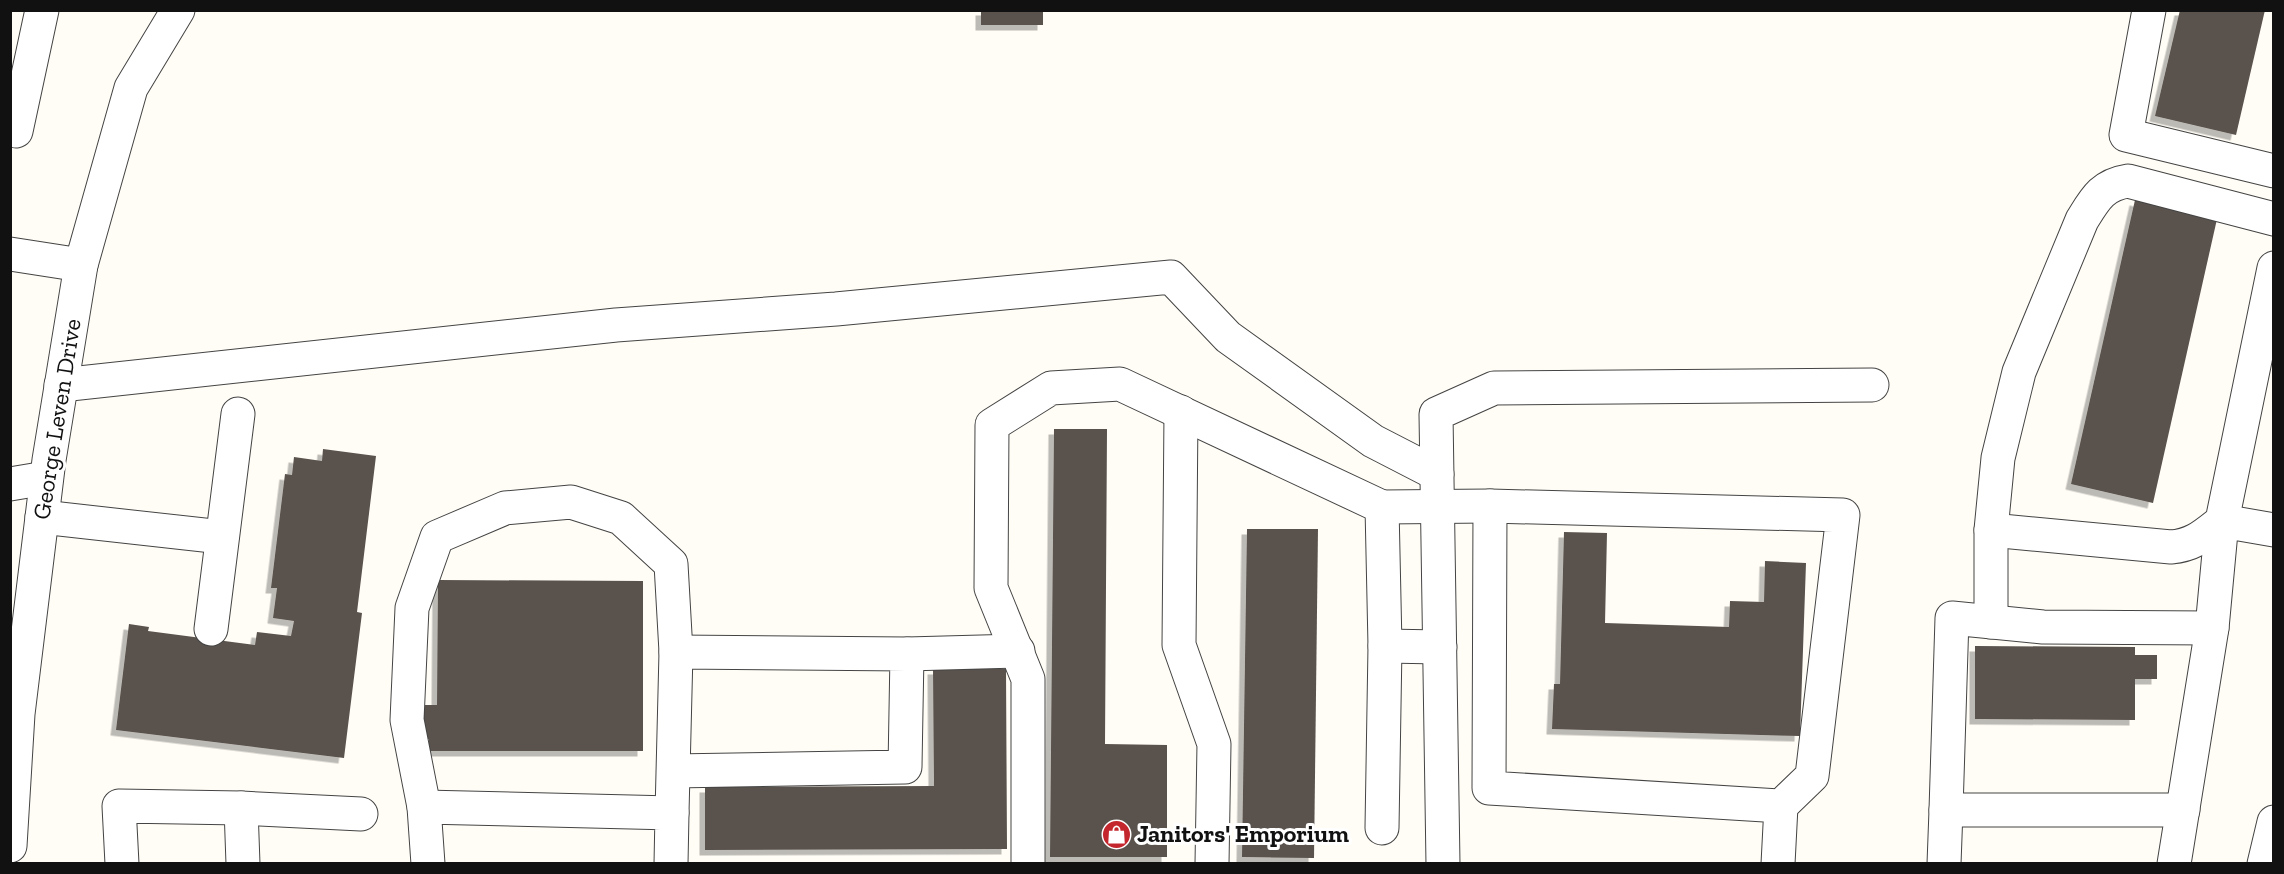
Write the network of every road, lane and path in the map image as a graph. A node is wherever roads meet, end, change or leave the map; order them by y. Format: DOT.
graph roads {
  1 [pos="42,10"];
  2 [pos="2150,10"];
  3 [pos="177,11"];
  4 [pos="16,132"];
  5 [pos="2274,171"];
  6 [pos="2274,219"];
  7 [pos="10,254"];
  8 [pos="81,265"];
  9 [pos="2274,268"];
  10 [pos="61,385"];
  11 [pos="1872,385"];
  12 [pos="1181,412"];
  13 [pos="238,414"];
  14 [pos="46,478"];
  15 [pos="10,484"];
  16 [pos="1437,490"];
  17 [pos="1490,506"];
  18 [pos="1382,507"];
  19 [pos="42,517"];
  20 [pos="2222,521"];
  21 [pos="1991,530"];
  22 [pos="2274,530"];
  23 [pos="222,537"];
  24 [pos="22,596"];
  25 [pos="1991,622"];
  26 [pos="2212,628"];
  27 [pos="211,629"];
  28 [pos="1385,646"];
  29 [pos="1440,647"];
  30 [pos="1017,651"];
  31 [pos="676,652"];
  32 [pos="907,654"];
  33 [pos="673,771"];
  34 [pos="1781,806"];
  35 [pos="424,807"];
  36 [pos="242,808"];
  37 [pos="1946,810"];
  38 [pos="2183,810"];
  39 [pos="672,813"];
  40 [pos="361,814"];
  41 [pos="2274,822"];
  42 [pos="1382,828"];
  43 [pos="10,846"];
  44 [pos="122,864"];
  45 [pos="243,864"];
  46 [pos="428,864"];
  47 [pos="670,864"];
  48 [pos="1028,864"];
  49 [pos="1212,864"];
  50 [pos="1443,864"];
  51 [pos="1778,864"];
  52 [pos="1944,864"];
  53 [pos="2174,864"];
  54 [pos="2264,864"];
  1 -- 4 [label="street"];
  2 -- 5 [label="street"];
  3 -- 8 [label="street, George Leven Drive"];
  6 -- 21 [label="street"];
  7 -- 8 [label="street"];
  8 -- 10 [label="street, George Leven Drive"];
  9 -- 20 [label="street"];
  10 -- 14 [label="street, George Leven Drive"];
  10 -- 16 [label="street"];
  11 -- 16 [label="street"];
  12 -- 18 [label="street"];
  12 -- 30 [label="street"];
  12 -- 49 [label="street"];
  13 -- 23 [label="street"];
  14 -- 15 [label="street"];
  14 -- 19 [label="street, George Leven Drive"];
  16 -- 17 [label="street"];
  16 -- 18 [label="street"];
  16 -- 29 [label="street"];
  17 -- 34 [label="street"];
  17 -- 34 [label="street"];
  18 -- 28 [label="street"];
  19 -- 23 [label="street"];
  19 -- 24 [label="street, George Leven Drive"];
  20 -- 21 [label="street"];
  20 -- 22 [label="street"];
  20 -- 26 [label="street"];
  21 -- 25 [label="street"];
  23 -- 27 [label="street"];
  24 -- 43 [label="street, George Leven Drive"];
  25 -- 26 [label="street"];
  25 -- 37 [label="street"];
  26 -- 38 [label="street"];
  28 -- 29 [label="street"];
  28 -- 42 [label="street"];
  29 -- 50 [label="street"];
  30 -- 32 [label="street"];
  30 -- 48 [label="street"];
  31 -- 32 [label="street"];
  31 -- 33 [label="street"];
  31 -- 35 [label="street"];
  32 -- 33 [label="street"];
  33 -- 39 [label="street"];
  34 -- 51 [label="street"];
  35 -- 39 [label="street"];
  35 -- 46 [label="street"];
  36 -- 40 [label="street"];
  36 -- 44 [label="street"];
  36 -- 45 [label="street"];
  37 -- 38 [label="street"];
  37 -- 52 [label="street"];
  38 -- 53 [label="street"];
  39 -- 47 [label="street"];
  41 -- 54 [label="street"];
}
